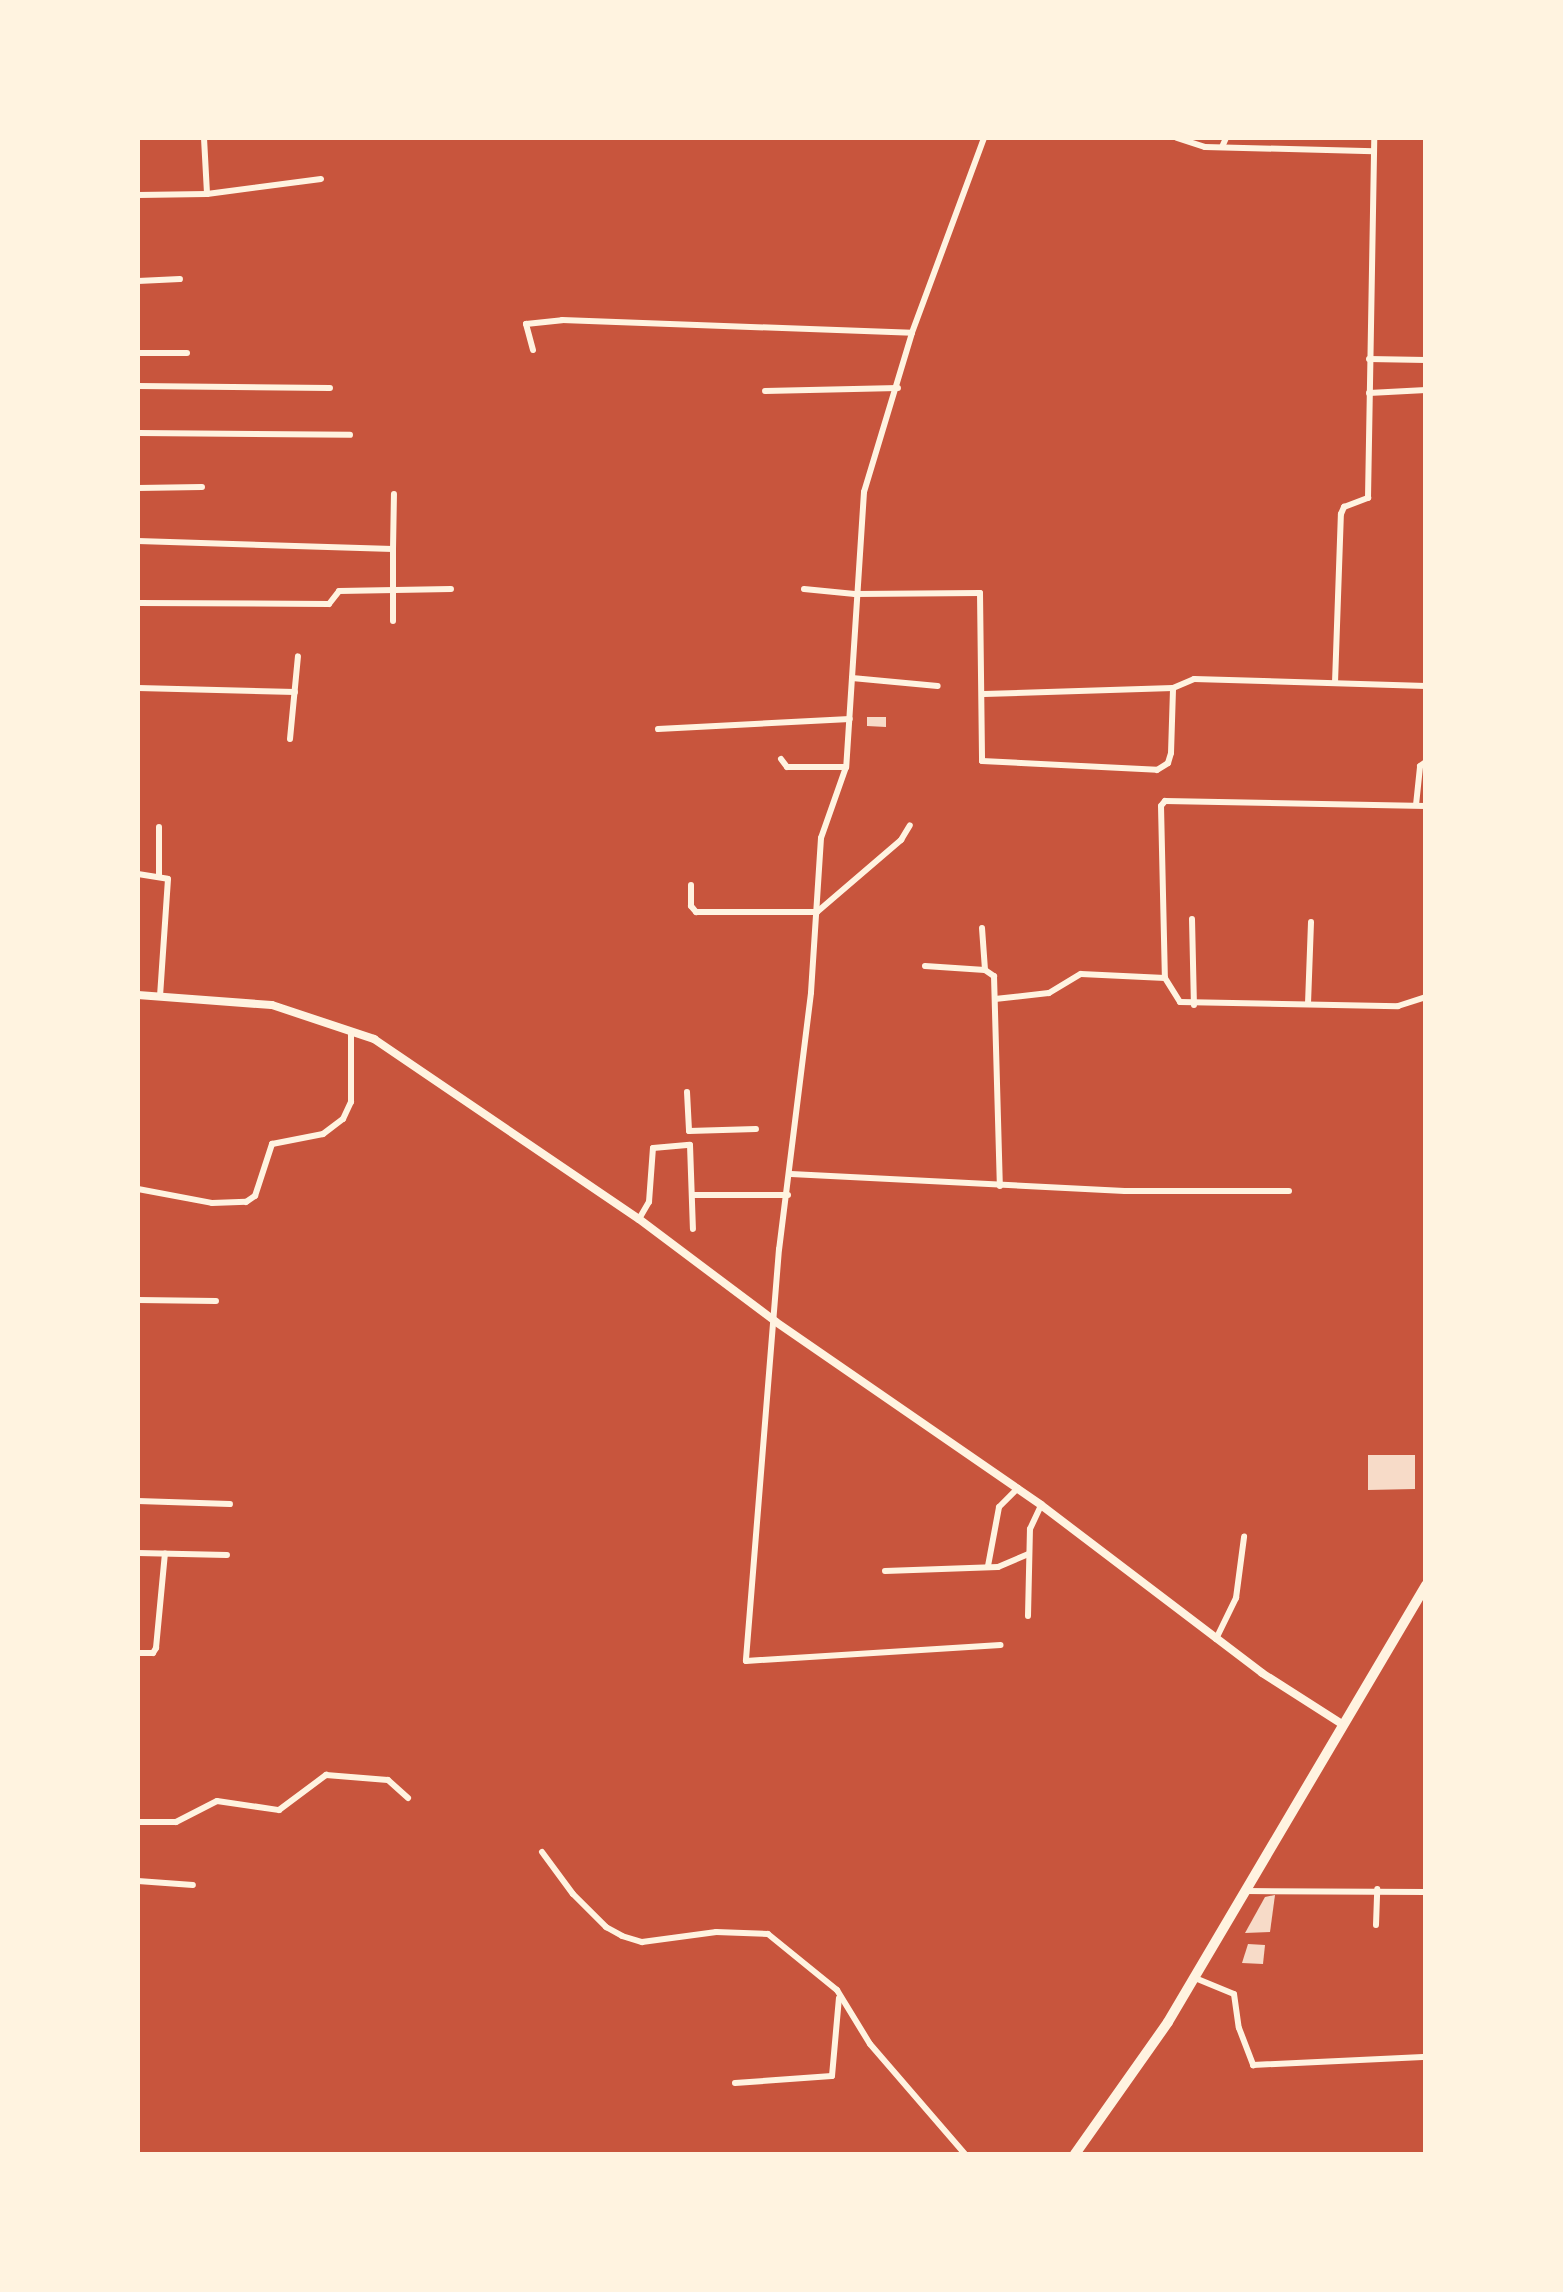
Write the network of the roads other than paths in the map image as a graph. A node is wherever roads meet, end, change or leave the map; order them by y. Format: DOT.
graph roads {
  1 [pos="204,138"];
  2 [pos="984,138"];
  3 [pos="1177,138"];
  4 [pos="1226,138"];
  5 [pos="1374,138"];
  6 [pos="1222,147"];
  7 [pos="1374,150"];
  8 [pos="321,180"];
  9 [pos="206,194"];
  10 [pos="138,195"];
  11 [pos="180,279"];
  12 [pos="138,281"];
  13 [pos="912,332"];
  14 [pos="533,350"];
  15 [pos="138,353"];
  16 [pos="187,353"];
  17 [pos="1370,359"];
  18 [pos="1426,360"];
  19 [pos="138,386"];
  20 [pos="330,388"];
  21 [pos="898,388"];
  22 [pos="1426,390"];
  23 [pos="765,391"];
  24 [pos="1369,393"];
  25 [pos="138,433"];
  26 [pos="350,435"];
  27 [pos="202,487"];
  28 [pos="138,488"];
  29 [pos="394,494"];
  30 [pos="138,542"];
  31 [pos="392,549"];
  32 [pos="393,590"];
  33 [pos="451,590"];
  34 [pos="804,590"];
  35 [pos="855,594"];
  36 [pos="138,603"];
  37 [pos="393,621"];
  38 [pos="298,656"];
  39 [pos="852,678"];
  40 [pos="1334,682"];
  41 [pos="938,686"];
  42 [pos="1426,686"];
  43 [pos="138,688"];
  44 [pos="1173,688"];
  45 [pos="295,692"];
  46 [pos="984,694"];
  47 [pos="850,718"];
  48 [pos="658,729"];
  49 [pos="290,739"];
  50 [pos="780,759"];
  51 [pos="1426,762"];
  52 [pos="846,767"];
  53 [pos="1416,806"];
  54 [pos="1426,806"];
  55 [pos="910,825"];
  56 [pos="159,827"];
  57 [pos="138,874"];
  58 [pos="158,875"];
  59 [pos="691,885"];
  60 [pos="817,912"];
  61 [pos="1192,919"];
  62 [pos="1311,922"];
  63 [pos="982,928"];
  64 [pos="924,966"];
  65 [pos="985,970"];
  66 [pos="1165,978"];
  67 [pos="138,995"];
  68 [pos="160,996"];
  69 [pos="1426,997"];
  70 [pos="995,999"];
  71 [pos="1194,1004"];
  72 [pos="1308,1004"];
  73 [pos="351,1030"];
  74 [pos="687,1092"];
  75 [pos="756,1129"];
  76 [pos="690,1131"];
  77 [pos="690,1144"];
  78 [pos="791,1174"];
  79 [pos="1000,1186"];
  80 [pos="138,1189"];
  81 [pos="1288,1191"];
  82 [pos="788,1195"];
  83 [pos="692,1196"];
  84 [pos="639,1220"];
  85 [pos="692,1229"];
  86 [pos="138,1300"];
  87 [pos="216,1301"];
  88 [pos="776,1322"];
  89 [pos="1018,1488"];
  90 [pos="138,1501"];
  91 [pos="230,1504"];
  92 [pos="1041,1505"];
  93 [pos="1244,1537"];
  94 [pos="138,1553"];
  95 [pos="165,1554"];
  96 [pos="1028,1554"];
  97 [pos="227,1555"];
  98 [pos="988,1566"];
  99 [pos="885,1572"];
  100 [pos="1426,1584"];
  101 [pos="1028,1616"];
  102 [pos="1216,1639"];
  103 [pos="1000,1646"];
  104 [pos="138,1654"];
  105 [pos="1342,1724"];
  106 [pos="408,1798"];
  107 [pos="138,1822"];
  108 [pos="542,1852"];
  109 [pos="138,1881"];
  110 [pos="193,1884"];
  111 [pos="1378,1889"];
  112 [pos="1245,1891"];
  113 [pos="1426,1892"];
  114 [pos="1376,1925"];
  115 [pos="1194,1978"];
  116 [pos="839,1997"];
  117 [pos="1424,2058"];
  118 [pos="735,2083"];
  119 [pos="964,2154"];
  120 [pos="1075,2154"];
  1 -- 9 [label="street"];
  2 -- 13 [label="street"];
  3 -- 6 [label="street"];
  4 -- 6 [label="street"];
  5 -- 7 [label="street"];
  6 -- 7 [label="street"];
  7 -- 17 [label="street"];
  8 -- 9 [label="street"];
  9 -- 10 [label="street"];
  11 -- 12 [label="street"];
  13 -- 14 [label="street"];
  13 -- 21 [label="street"];
  15 -- 16 [label="street"];
  17 -- 18 [label="street"];
  17 -- 24 [label="street"];
  19 -- 20 [label="street"];
  21 -- 23 [label="street"];
  21 -- 35 [label="street"];
  22 -- 24 [label="street"];
  24 -- 40 [label="street"];
  25 -- 26 [label="street"];
  27 -- 28 [label="street"];
  29 -- 31 [label="street"];
  30 -- 31 [label="street"];
  31 -- 32 [label="street"];
  32 -- 33 [label="street"];
  32 -- 36 [label="street"];
  32 -- 37 [label="street"];
  34 -- 35 [label="street"];
  35 -- 39 [label="street"];
  35 -- 46 [label="street"];
  38 -- 45 [label="street"];
  39 -- 41 [label="street"];
  39 -- 47 [label="street"];
  40 -- 42 [label="street"];
  40 -- 44 [label="street"];
  43 -- 45 [label="street"];
  44 -- 46 [label="street"];
  44 -- 46 [label="street"];
  45 -- 49 [label="street"];
  47 -- 48 [label="street"];
  47 -- 52 [label="street"];
  50 -- 52 [label="street"];
  51 -- 53 [label="street"];
  52 -- 60 [label="street"];
  53 -- 54 [label="street"];
  53 -- 66 [label="street"];
  55 -- 60 [label="street"];
  56 -- 58 [label="street"];
  57 -- 58 [label="street"];
  58 -- 68 [label="street"];
  59 -- 60 [label="street"];
  60 -- 78 [label="street"];
  61 -- 71 [label="street"];
  62 -- 72 [label="street"];
  63 -- 65 [label="street"];
  64 -- 65 [label="street"];
  65 -- 70 [label="street"];
  66 -- 70 [label="street"];
  66 -- 71 [label="street"];
  67 -- 68 [label="street"];
  68 -- 73 [label="street"];
  69 -- 72 [label="street"];
  70 -- 79 [label="street"];
  71 -- 72 [label="street"];
  73 -- 80 [label="street"];
  73 -- 84 [label="street"];
  74 -- 76 [label="street"];
  75 -- 76 [label="street"];
  76 -- 77 [label="street"];
  77 -- 83 [label="street"];
  77 -- 84 [label="street"];
  78 -- 79 [label="street"];
  78 -- 82 [label="street"];
  79 -- 81 [label="street"];
  82 -- 83 [label="street"];
  82 -- 88 [label="street"];
  83 -- 85 [label="street"];
  84 -- 88 [label="street"];
  86 -- 87 [label="street"];
  88 -- 89 [label="street"];
  88 -- 103 [label="street"];
  89 -- 92 [label="street"];
  89 -- 98 [label="street"];
  90 -- 91 [label="street"];
  92 -- 96 [label="street"];
  92 -- 102 [label="street"];
  93 -- 102 [label="street"];
  94 -- 95 [label="street"];
  95 -- 97 [label="street"];
  95 -- 104 [label="street"];
  96 -- 98 [label="street"];
  96 -- 101 [label="street"];
  98 -- 99 [label="street"];
  100 -- 105 [label="highway"];
  102 -- 105 [label="street"];
  105 -- 112 [label="highway"];
  106 -- 107 [label="street"];
  108 -- 116 [label="street"];
  109 -- 110 [label="street"];
  111 -- 112 [label="street"];
  111 -- 113 [label="street"];
  111 -- 114 [label="street"];
  112 -- 115 [label="highway"];
  115 -- 117 [label="street"];
  115 -- 120 [label="highway"];
  116 -- 118 [label="street"];
  116 -- 119 [label="street"];
}
